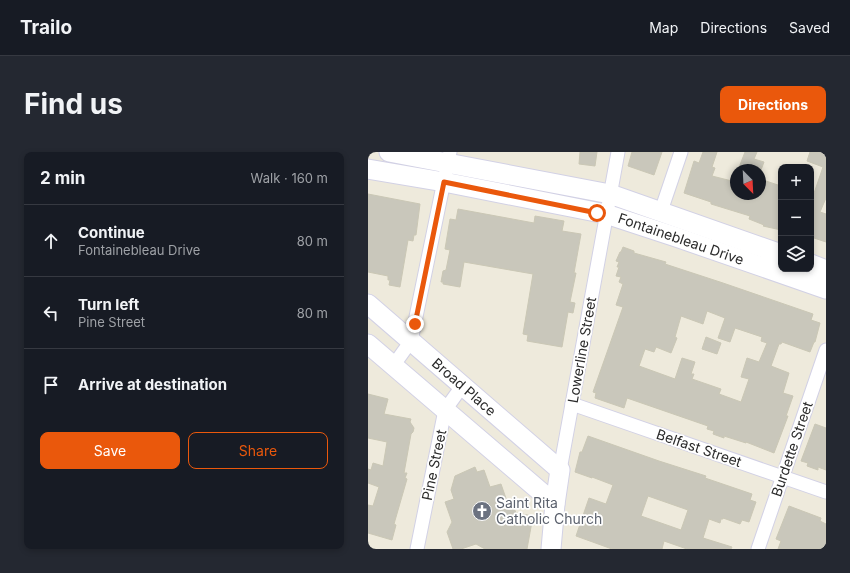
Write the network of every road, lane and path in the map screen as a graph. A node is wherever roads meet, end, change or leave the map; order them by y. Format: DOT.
graph roads {
  1 [pos="389,152"];
  2 [pos="618,152"];
  3 [pos="681,152"];
  4 [pos="449,158"];
  5 [pos="368,169"];
  6 [pos="444,182"];
  7 [pos="610,194"];
  8 [pos="661,211"];
  9 [pos="606,214"];
  10 [pos="778,253"];
  11 [pos="814,265"];
  12 [pos="826,270"];
  13 [pos="826,289"];
  14 [pos="368,304"];
  15 [pos="411,341"];
  16 [pos="368,344"];
  17 [pos="826,350"];
  18 [pos="393,366"];
  19 [pos="463,385"];
  20 [pos="572,404"];
  21 [pos="445,410"];
  22 [pos="560,470"];
  23 [pos="783,477"];
  24 [pos="826,492"];
  25 [pos="555,504"];
  26 [pos="417,549"];
  27 [pos="551,549"];
  28 [pos="758,549"];
  1 -- 4 [label="street, Fontainebleau Drive"];
  2 -- 7 [label="street, Lowerline Street"];
  3 -- 8 [label="street"];
  4 -- 6 [label="street"];
  4 -- 7 [label="street, Fontainebleau Drive"];
  5 -- 6 [label="street, Fontainebleau Drive"];
  6 -- 9 [label="street, Fontainebleau Drive"];
  6 -- 15 [label="street"];
  7 -- 8 [label="street, Fontainebleau Drive"];
  7 -- 9 [label="street, Lowerline Street"];
  8 -- 10 [label="street, Fontainebleau Drive"];
  9 -- 13 [label="street, Fontainebleau Drive"];
  9 -- 20 [label="street, Lowerline Street"];
  11 -- 12 [label="street"];
  14 -- 15 [label="street, Broad Place"];
  15 -- 18 [label="street"];
  15 -- 19 [label="street, Broad Place"];
  16 -- 18 [label="street"];
  17 -- 23 [label="street, Burdette Street"];
  18 -- 21 [label="street"];
  19 -- 21 [label="street, Pine Street"];
  19 -- 22 [label="street, Broad Place"];
  20 -- 22 [label="street, Lowerline Street"];
  20 -- 23 [label="street, Belfast Street"];
  21 -- 25 [label="street"];
  21 -- 26 [label="street, Pine Street"];
  22 -- 25 [label="street, Lowerline Street"];
  23 -- 24 [label="street, Belfast Street"];
  23 -- 28 [label="street, Burdette Street"];
  25 -- 27 [label="street, Lowerline Street"];
}
